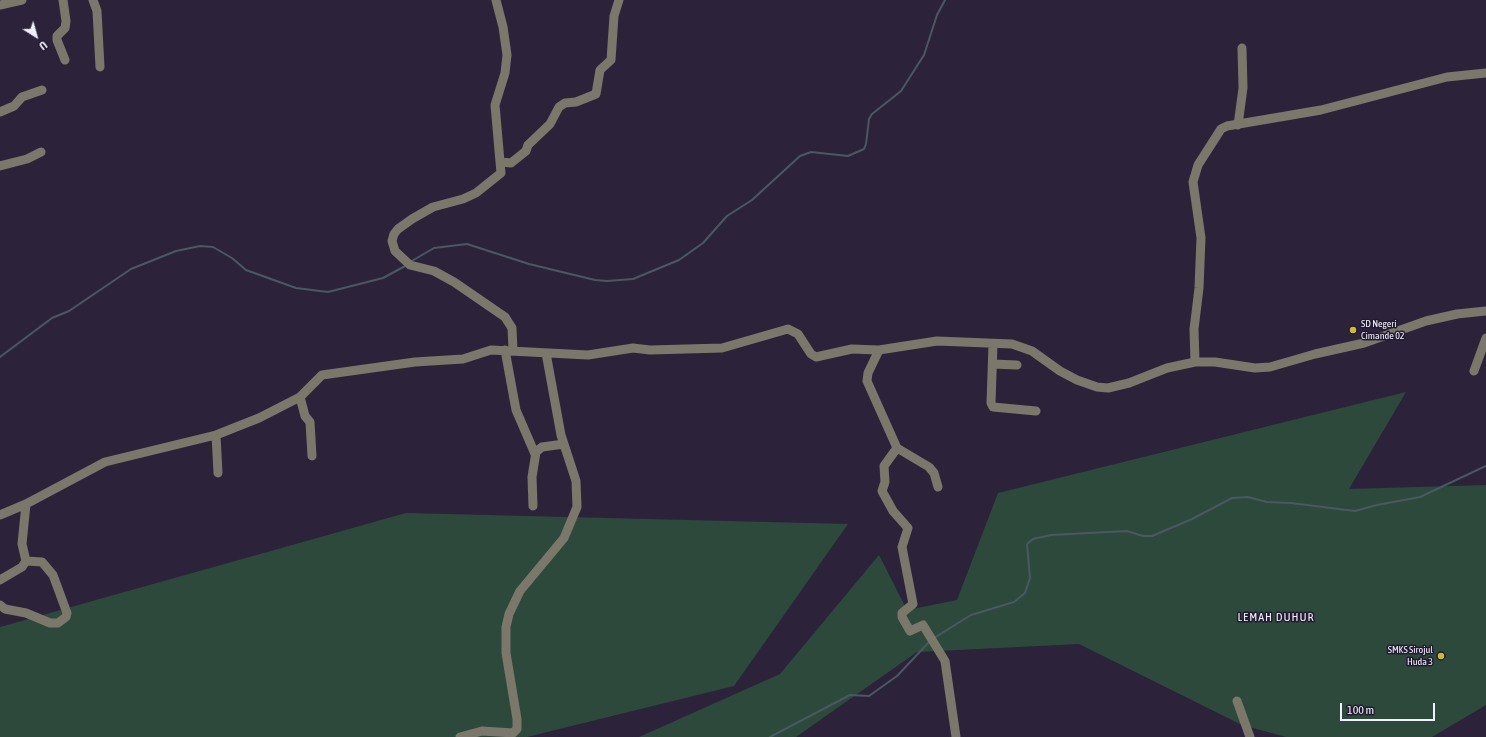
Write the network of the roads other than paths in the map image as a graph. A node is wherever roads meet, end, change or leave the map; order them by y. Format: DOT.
graph roads {
  1 [pos="22,0"];
  2 [pos="63,0"];
  3 [pos="93,0"];
  4 [pos="496,0"];
  5 [pos="619,0"];
  6 [pos="0,5"];
  7 [pos="1242,48"];
  8 [pos="65,60"];
  9 [pos="100,67"];
  10 [pos="1486,73"];
  11 [pos="42,90"];
  12 [pos="0,112"];
  13 [pos="1238,125"];
  14 [pos="42,152"];
  15 [pos="501,162"];
  16 [pos="0,166"];
  17 [pos="1486,311"];
  18 [pos="1486,338"];
  19 [pos="993,344"];
  20 [pos="509,350"];
  21 [pos="879,350"];
  22 [pos="546,353"];
  23 [pos="1195,362"];
  24 [pos="993,364"];
  25 [pos="1017,365"];
  26 [pos="1474,371"];
  27 [pos="300,397"];
  28 [pos="1036,411"];
  29 [pos="216,435"];
  30 [pos="564,444"];
  31 [pos="897,448"];
  32 [pos="535,454"];
  33 [pos="312,456"];
  34 [pos="218,473"];
  35 [pos="938,487"];
  36 [pos="26,504"];
  37 [pos="533,506"];
  38 [pos="0,515"];
  39 [pos="26,562"];
  40 [pos="0,580"];
  41 [pos="0,605"];
  42 [pos="1237,701"];
  43 [pos="460,737"];
  44 [pos="956,737"];
  45 [pos="1250,737"];
  1 -- 6 [label="street"];
  2 -- 8 [label="street"];
  3 -- 9 [label="street"];
  4 -- 15 [label="street"];
  5 -- 15 [label="street"];
  7 -- 13 [label="street"];
  10 -- 13 [label="street"];
  11 -- 12 [label="street"];
  13 -- 23 [label="street"];
  14 -- 16 [label="street"];
  15 -- 20 [label="street"];
  17 -- 23 [label="street"];
  18 -- 26 [label="street"];
  19 -- 21 [label="street"];
  19 -- 23 [label="street"];
  19 -- 24 [label="street"];
  20 -- 22 [label="street"];
  20 -- 27 [label="street"];
  20 -- 32 [label="street"];
  21 -- 22 [label="street"];
  21 -- 31 [label="street"];
  22 -- 30 [label="street"];
  24 -- 25 [label="street"];
  24 -- 28 [label="street"];
  27 -- 29 [label="street"];
  27 -- 33 [label="street"];
  29 -- 34 [label="street"];
  29 -- 36 [label="street"];
  30 -- 32 [label="street"];
  30 -- 43 [label="street"];
  31 -- 35 [label="street"];
  31 -- 44 [label="street"];
  32 -- 37 [label="street"];
  36 -- 38 [label="street"];
  36 -- 39 [label="street"];
  39 -- 40 [label="street"];
  39 -- 41 [label="street"];
  42 -- 45 [label="street"];
}
